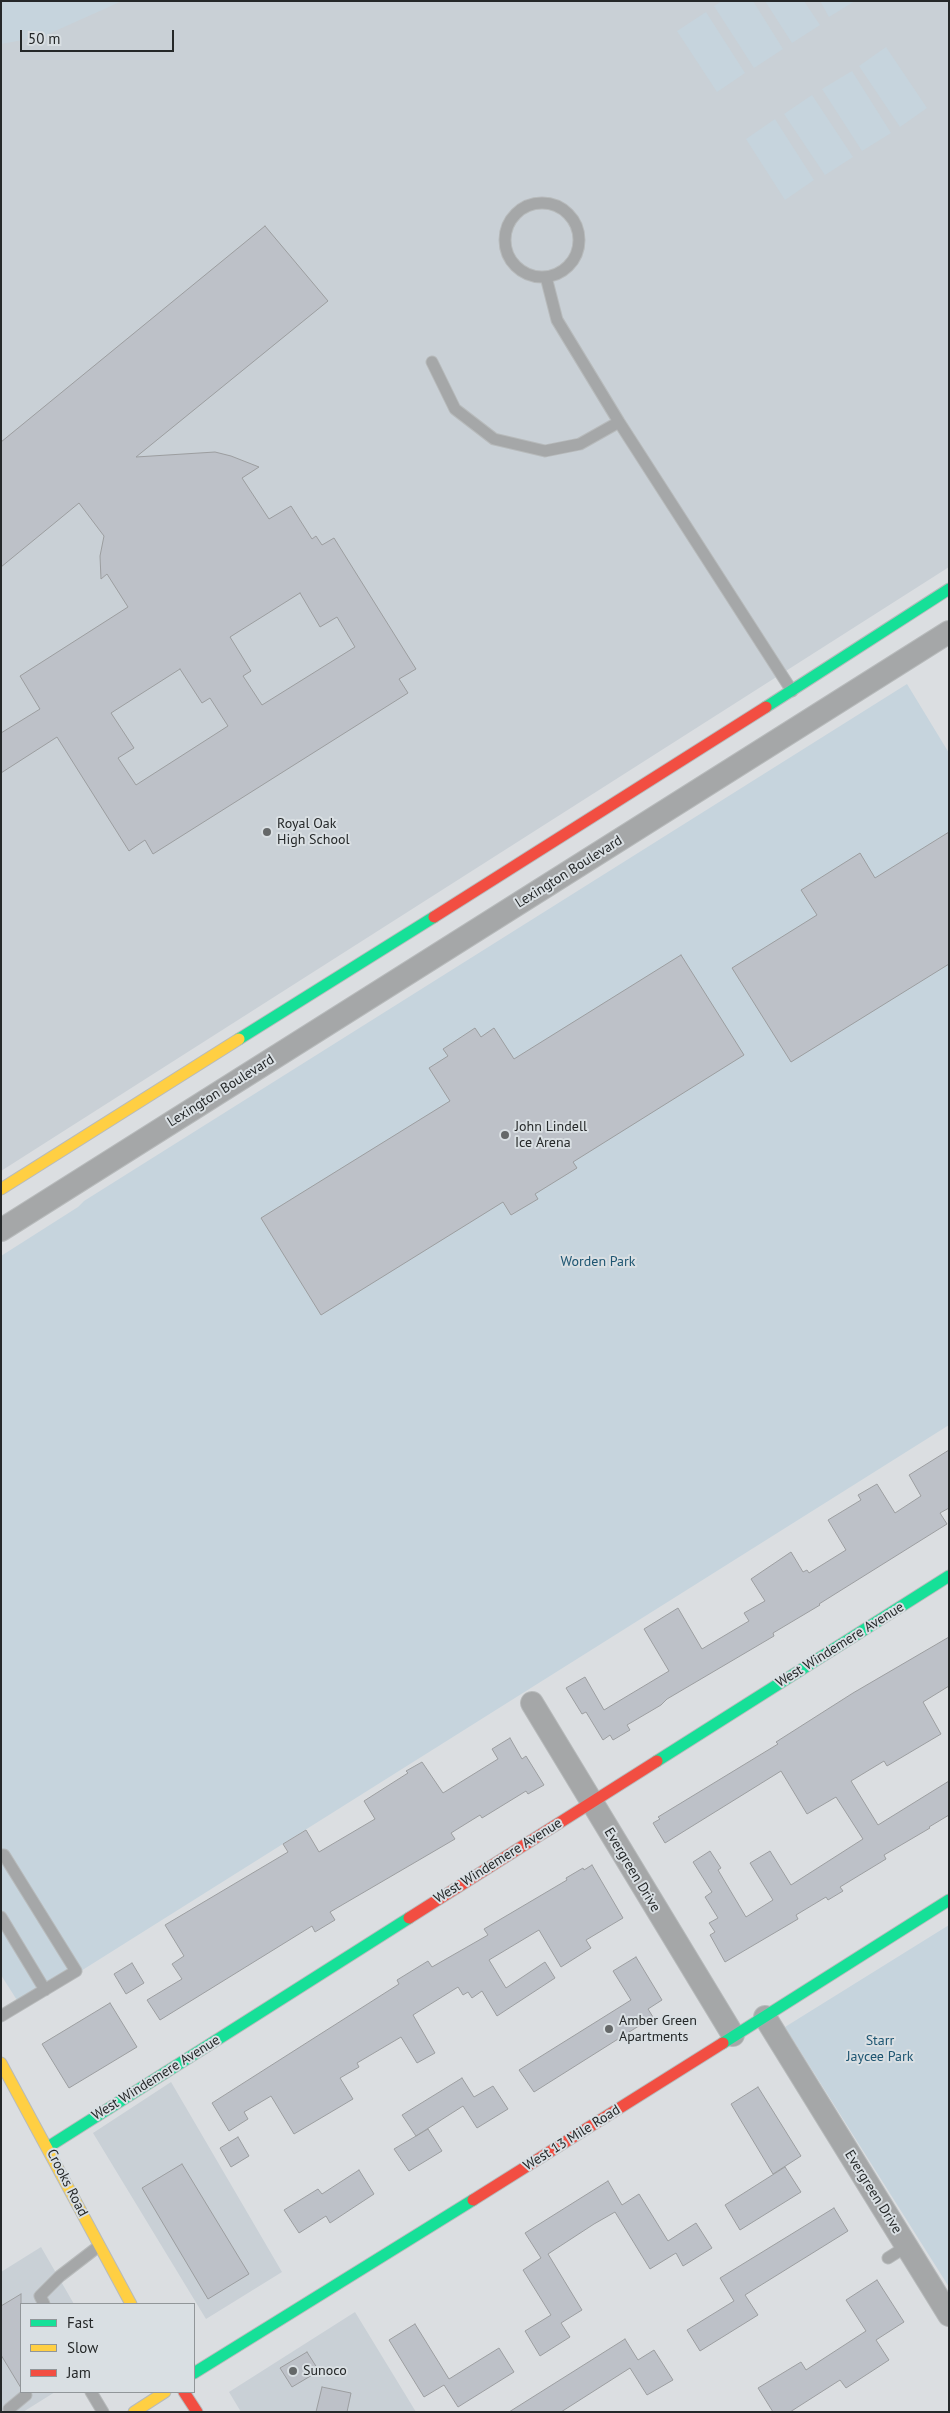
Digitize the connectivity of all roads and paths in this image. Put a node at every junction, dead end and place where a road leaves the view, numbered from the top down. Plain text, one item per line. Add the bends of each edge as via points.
1 (546, 277) junction
2 (432, 362) dead end
3 (619, 422) junction
4 (949, 589) edge
5 (949, 632) edge
6 (792, 691) junction
7 (810, 720) junction
8 (629, 793) junction
9 (649, 822) junction
10 (446, 908) junction
11 (464, 938) junction
12 (342, 973) junction
13 (360, 1003) junction
14 (64, 1149) junction
15 (82, 1178) junction
16 (1, 1189) edge
17 (1, 1230) edge
18 (949, 1576) edge
19 (532, 1703) dead end
20 (592, 1802) junction
21 (1, 1855) edge
22 (949, 1900) edge
23 (1, 1918) edge
24 (45, 1990) junction
25 (1, 2016) edge
26 (765, 2017) junction
27 (733, 2035) junction
28 (1, 2063) edge
29 (48, 2147) junction
30 (98, 2246) junction
31 (44, 2303) edge
32 (130, 2303) edge
33 (949, 2316) edge
34 (195, 2372) edge
35 (92, 2393) edge
36 (163, 2393) edge
37 (185, 2393) edge
38 (26, 2395) dead end
39 (10, 2412) edge
40 (104, 2412) edge
41 (134, 2412) edge
42 (197, 2412) edge

1 - 1 lane via 568,267 580,246 576,222 558,205 546,202 534,203 513,216 506,227 504,240 513,264 522,272
1 - 3 lane via 557,320
2 - 3 lane via 455,409 494,439 545,450 580,444
3 - 6 lane
4 - 6 street
5 - 7 street, Lexington Boulevard
6 - 7 street
6 - 8 street
7 - 9 street, Lexington Boulevard
8 - 9 street
8 - 10 street
9 - 11 street, Lexington Boulevard
10 - 11 street
10 - 12 street
11 - 13 street, Lexington Boulevard
12 - 13 street
12 - 14 street
13 - 15 street, Lexington Boulevard
14 - 15 street
14 - 16 street
15 - 17 street, Lexington Boulevard
18 - 20 street, West Windemere Avenue
19 - 20 street, Evergreen Drive
20 - 27 street, Evergreen Drive
20 - 29 street, West Windemere Avenue
21 - 24 lane via 4,1855 76,1971
22 - 26 street, West 13 Mile Road
23 - 24 lane
24 - 25 lane
26 - 27 street, West 13 Mile Road
26 - 33 street, Evergreen Drive via 897,2252
27 - 34 street, West 13 Mile Road
28 - 29 street, Crooks Road
29 - 30 street, Crooks Road
30 - 31 lane via 40,2296
30 - 32 street, Crooks Road
35 - 40 lane
36 - 41 street
37 - 42 street
38 - 39 lane via 9,2408

